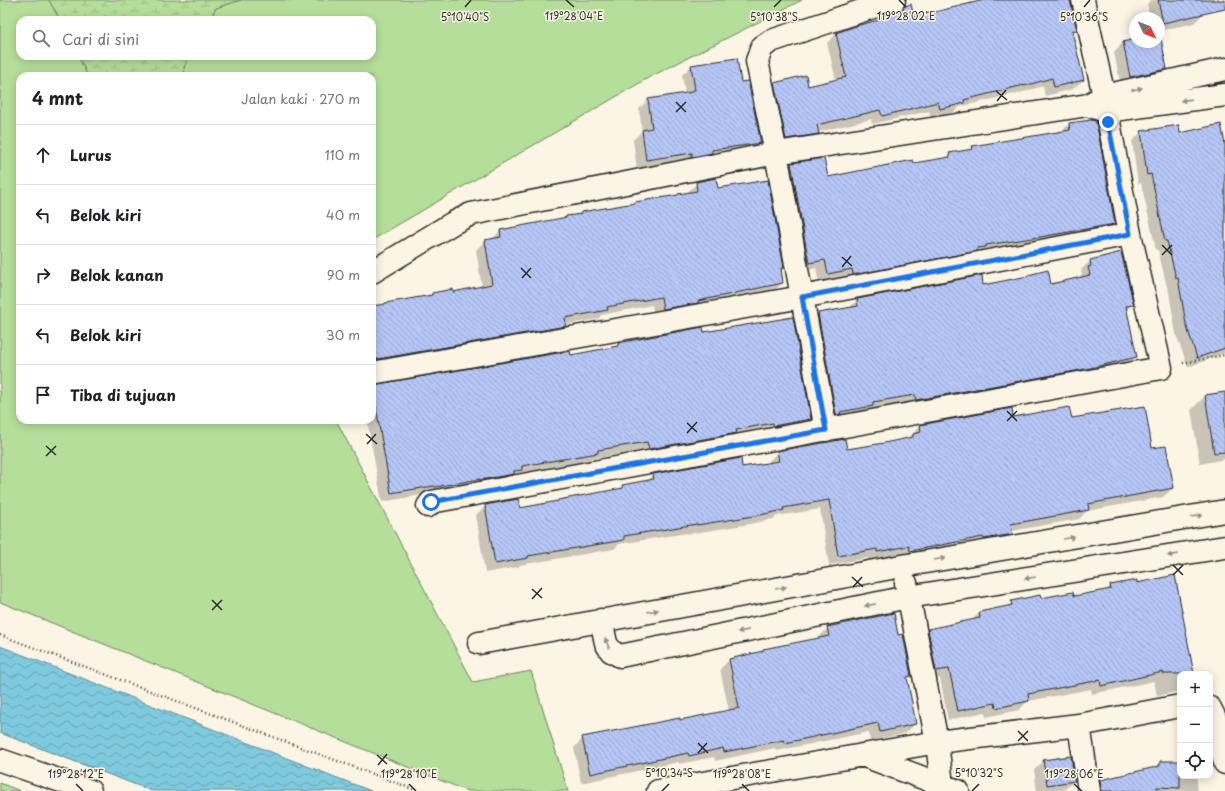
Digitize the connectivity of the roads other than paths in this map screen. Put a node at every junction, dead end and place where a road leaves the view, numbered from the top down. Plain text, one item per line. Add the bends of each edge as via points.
1 (894, 0) edge
2 (1083, 0) edge
3 (1225, 69) edge
4 (1225, 95) edge
5 (1099, 104) junction
6 (776, 153) junction
7 (1130, 234) junction
8 (376, 270) edge
9 (802, 297) junction
10 (376, 372) edge
11 (826, 430) junction
12 (428, 506) dead end
13 (1225, 511) edge
14 (1225, 547) edge
15 (902, 566) junction
16 (908, 597) junction
17 (601, 620) junction
18 (479, 643) dead end
19 (1177, 707) edge
20 (1213, 714) edge
21 (1079, 725) junction
22 (936, 742) junction
23 (862, 755) junction
24 (0, 760) edge
25 (1225, 763) edge
26 (950, 788) edge
27 (90, 791) edge
28 (658, 791) edge
29 (1088, 791) edge

1 - 6 street via 771,41 762,47 757,61
2 - 5 street
5 -> 3 street
4 -> 5 street
5 - 6 street
5 - 7 street
6 - 8 street via 471,214
6 - 9 street
7 - 9 street
7 - 11 street via 1161,368
9 - 10 street
9 - 11 street
11 - 12 street via 431,502
15 -> 13 street
14 -> 16 street
15 - 16 street
17 -> 15 street
16 -> 17 street via 620,656 611,651 606,642
16 - 22 street
17 - 18 street
19 - 21 street
20 - 25 street
21 - 22 street
21 - 29 street
22 - 23 street
22 - 26 street
23 - 26 street
23 - 28 street
24 - 27 street

